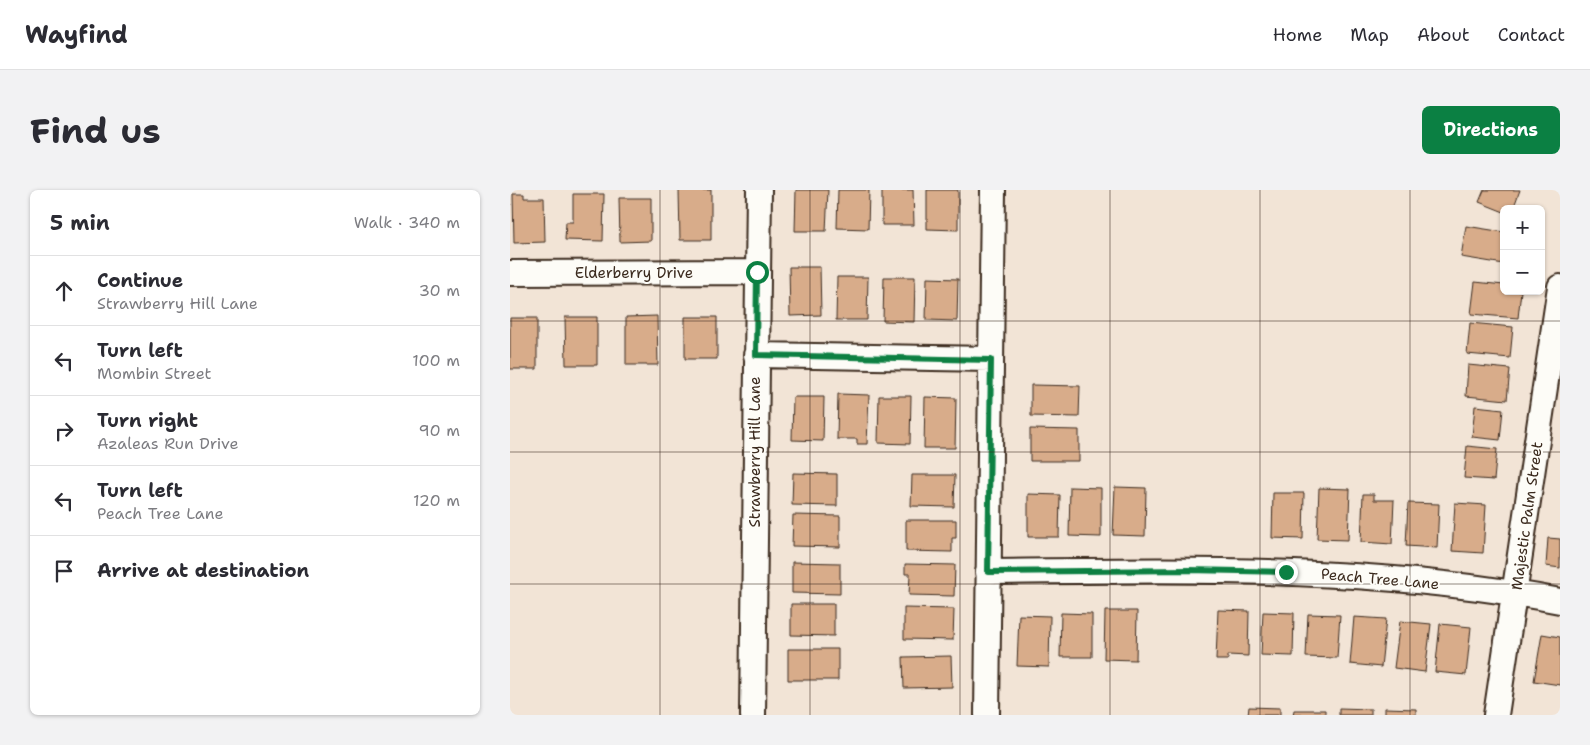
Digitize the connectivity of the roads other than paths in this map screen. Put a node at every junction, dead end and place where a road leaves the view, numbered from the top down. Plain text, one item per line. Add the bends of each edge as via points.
1 (759, 190) edge
2 (993, 190) edge
3 (757, 272) junction
4 (510, 273) edge
5 (1560, 287) edge
6 (756, 355) junction
7 (991, 360) junction
8 (1553, 382) edge
9 (988, 572) junction
10 (1516, 593) junction
11 (1560, 601) edge
12 (754, 715) edge
13 (986, 715) edge
14 (1496, 715) edge

1 - 3 street, Strawberry Hill Lane
2 - 7 street
3 - 4 street, Elderberry Drive
3 - 6 street, Strawberry Hill Lane
5 - 8 street, Majestic Palm Street
6 - 7 street
6 - 12 street, Strawberry Hill Lane
7 - 9 street
8 - 10 street, Majestic Palm Street
9 - 10 street, Peach Tree Lane via 1286,572 1393,578
9 - 13 street
10 - 11 street, Peach Tree Lane
10 - 14 street, Majestic Palm Street

